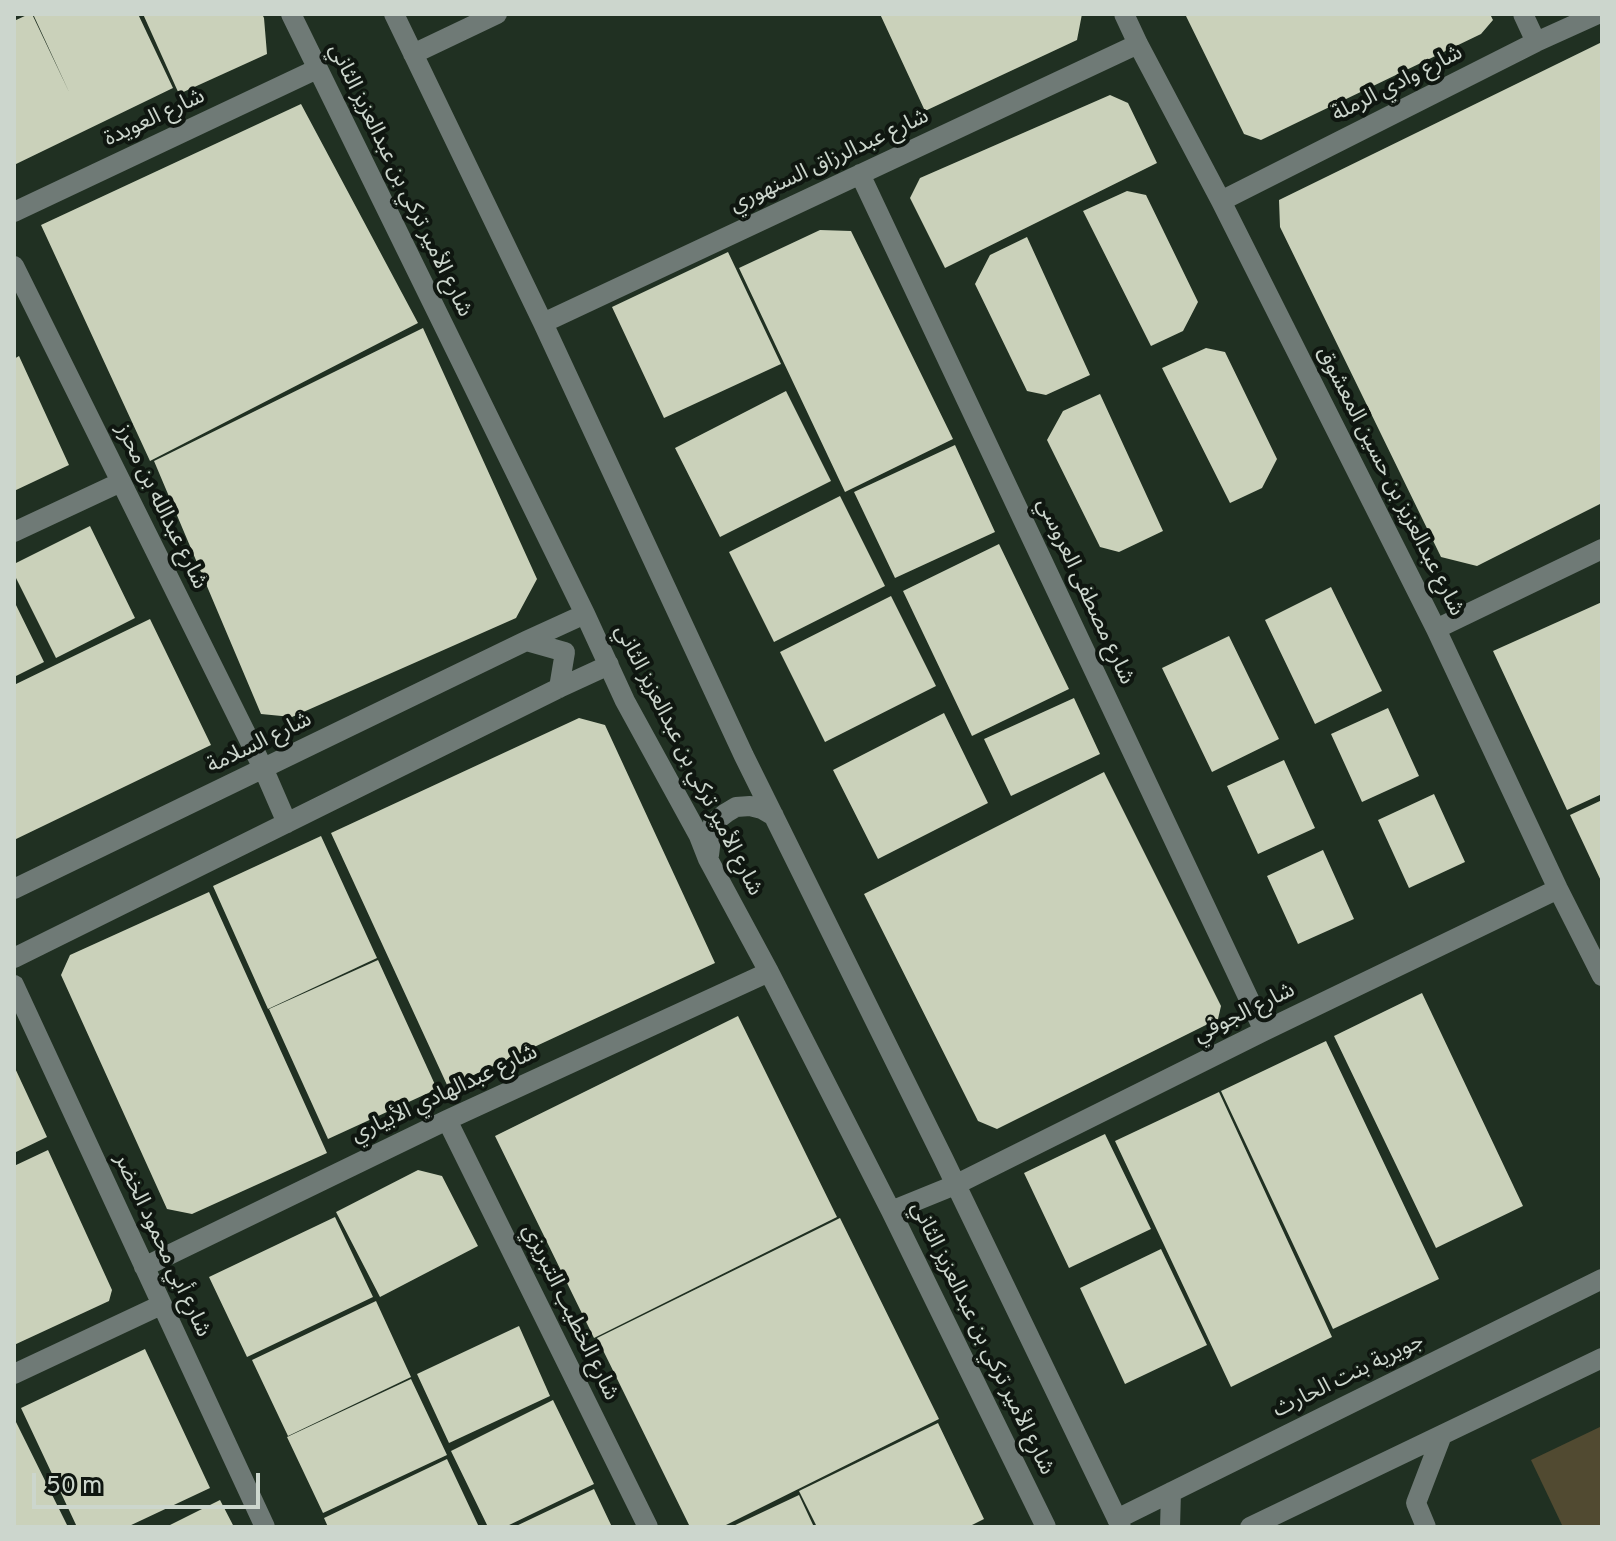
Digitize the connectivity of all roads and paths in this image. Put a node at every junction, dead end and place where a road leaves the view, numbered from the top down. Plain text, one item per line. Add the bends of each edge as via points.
1 (291, 14) edge
2 (394, 14) edge
3 (497, 14) edge
4 (1124, 14) edge
5 (1523, 14) edge
6 (1598, 14) edge
7 (1536, 42) junction
8 (1138, 44) junction
9 (413, 54) junction
10 (317, 69) junction
11 (860, 174) junction
12 (1221, 201) junction
13 (14, 212) edge
14 (14, 266) edge
15 (543, 323) junction
16 (121, 482) junction
17 (14, 532) edge
18 (1602, 549) edge
19 (585, 614) junction
20 (1436, 629) junction
21 (526, 641) junction
22 (609, 665) junction
23 (559, 688) junction
24 (264, 770) junction
25 (774, 816) junction
26 (287, 823) junction
27 (708, 859) junction
28 (14, 889) edge
29 (1558, 889) junction
30 (14, 958) edge
31 (769, 972) junction
32 (1602, 976) edge
33 (14, 985) edge
34 (1264, 1031) junction
35 (447, 1120) junction
36 (955, 1185) junction
37 (891, 1211) junction
38 (144, 1267) junction
39 (1602, 1279) edge
40 (161, 1305) junction
41 (1602, 1358) edge
42 (14, 1374) edge
43 (1442, 1435) junction
44 (1171, 1492) junction
45 (1119, 1523) edge
46 (265, 1527) edge
47 (648, 1527) edge
48 (1046, 1527) edge
49 (1170, 1527) edge
50 (1250, 1527) edge
51 (1426, 1527) edge

1 - 10 street, شارع الأمير تركي بن عبدالعزيز الثاني
2 - 9 street, شارع الأمير تركي بن عبدالعزيز الثاني
3 - 9 street
4 - 8 street, شارع عبدالعزيز بن حسين المعشوق
5 - 7 street
6 - 7 street, شارع وادي الرملة
7 - 12 street, شارع وادي الرملة
8 - 11 street, شارع عبدالرزاق السنهوري
8 - 12 street, شارع عبدالعزيز بن حسين المعشوق
9 - 15 street, شارع الأمير تركي بن عبدالعزيز الثاني
10 - 13 street, شارع العويدة
10 - 19 street, شارع الأمير تركي بن عبدالعزيز الثاني
11 - 15 street, شارع عبدالرزاق السنهوري
11 - 34 street, شارع مصطفى العروسي
12 - 20 street, شارع عبدالعزيز بن حسين المعشوق
14 - 16 street, شارع عبدالله بن محرز
15 - 25 street, شارع الأمير تركي بن عبدالعزيز الثاني
16 - 17 street
16 - 24 street, شارع عبدالله بن محرز
18 - 20 street
19 - 21 street, شارع السلامة
19 - 22 street, شارع الأمير تركي بن عبدالعزيز الثاني
20 - 29 street, شارع عبدالعزيز بن حسين المعشوق
21 - 23 street via 565,652
21 - 24 street, شارع السلامة
22 - 23 street
22 - 27 street, شارع الأمير تركي بن عبدالعزيز الثاني
23 - 26 street
24 - 26 street, شارع عبدالله بن محرز
24 - 28 street, شارع السلامة
25 - 27 street via 750,806 726,813 713,823
25 - 36 street, شارع الأمير تركي بن عبدالعزيز الثاني
26 - 30 street
27 - 31 street, شارع الأمير تركي بن عبدالعزيز الثاني
29 - 32 street, شارع عبدالعزيز بن حسين المعشوق
29 - 34 street, شارع الجوفي
31 - 35 street, شارع عبدالهادي الأبياري
31 - 37 street, شارع الأمير تركي بن عبدالعزيز الثاني
33 - 38 street, شارع أبي محمود الخضر
34 - 36 street, شارع الجوفي
35 - 38 street, شارع عبدالهادي الأبياري
35 - 47 street, شارع الخطيب التبريزي
36 - 37 street, شارع الجوفي
36 - 45 street, شارع الأمير تركي بن عبدالعزيز الثاني
37 - 48 street, شارع الأمير تركي بن عبدالعزيز الثاني
38 - 40 street, شارع أبي محمود الخضر
39 - 44 street, جويرية بنت الحارث
40 - 42 street
40 - 46 street, شارع أبي محمود الخضر
41 - 43 street
43 - 50 street
43 - 51 street via 1416,1503
44 - 45 street, جويرية بنت الحارث
44 - 49 street

